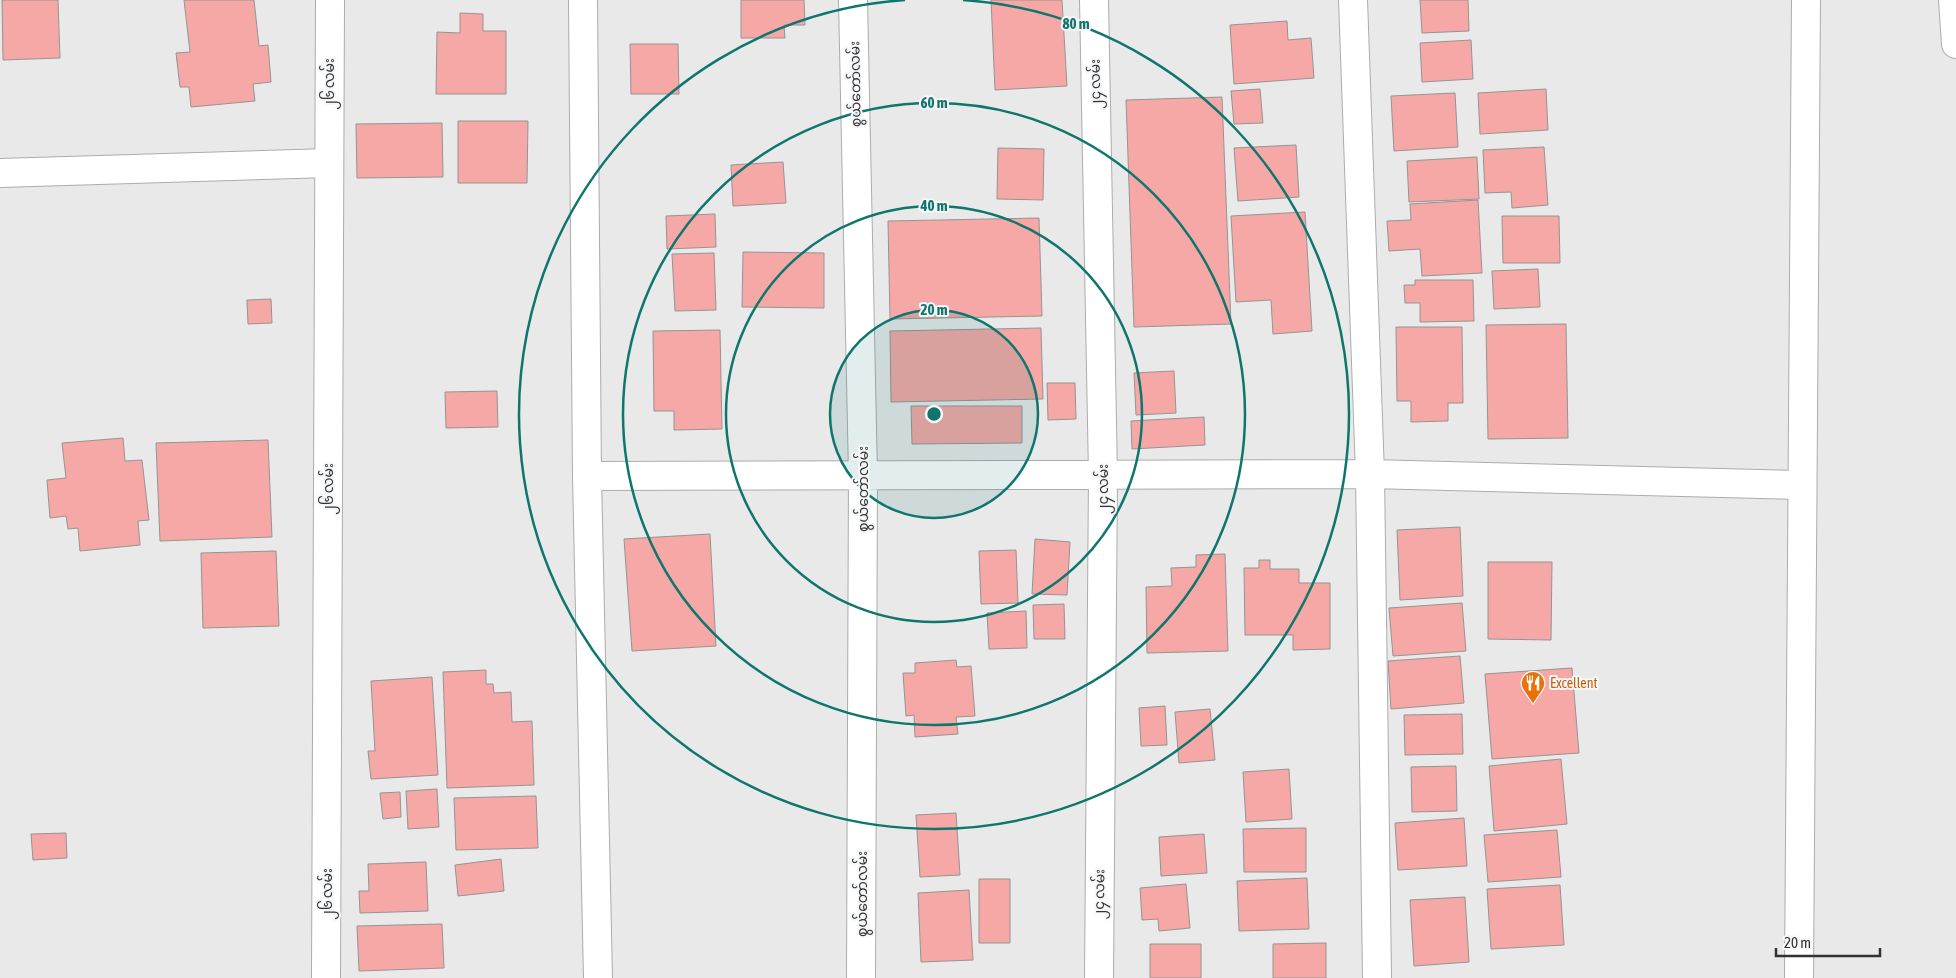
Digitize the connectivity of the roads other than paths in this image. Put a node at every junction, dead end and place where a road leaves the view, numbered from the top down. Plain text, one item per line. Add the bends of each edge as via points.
1 (330, 0) edge
2 (583, 0) edge
3 (853, 0) edge
4 (1094, 0) edge
5 (1353, 0) edge
6 (1806, 0) edge
7 (1953, 0) edge
8 (1956, 44) edge
9 (329, 163) junction
10 (0, 173) edge
11 (1370, 474) junction
12 (863, 475) junction
13 (1103, 475) junction
14 (587, 476) junction
15 (1802, 485) junction
16 (326, 978) edge
17 (598, 978) edge
18 (862, 978) edge
19 (1099, 978) edge
20 (1377, 978) edge
21 (1799, 978) edge

1 - 9 street, ၂၆ လမ်း
2 - 14 street
3 - 12 street, စွယ်တော်လမ်း
4 - 13 street, ၂၄ လမ်း
5 - 11 street
6 - 15 street
7 - 8 street
9 - 10 street
9 - 16 street, ၂၆ လမ်း
11 - 13 street
11 - 15 street
11 - 20 street
12 - 13 street
12 - 14 street
12 - 18 street, စွယ်တော်လမ်း
13 - 19 street, ၂၄ လမ်း
14 - 17 street
15 - 21 street

